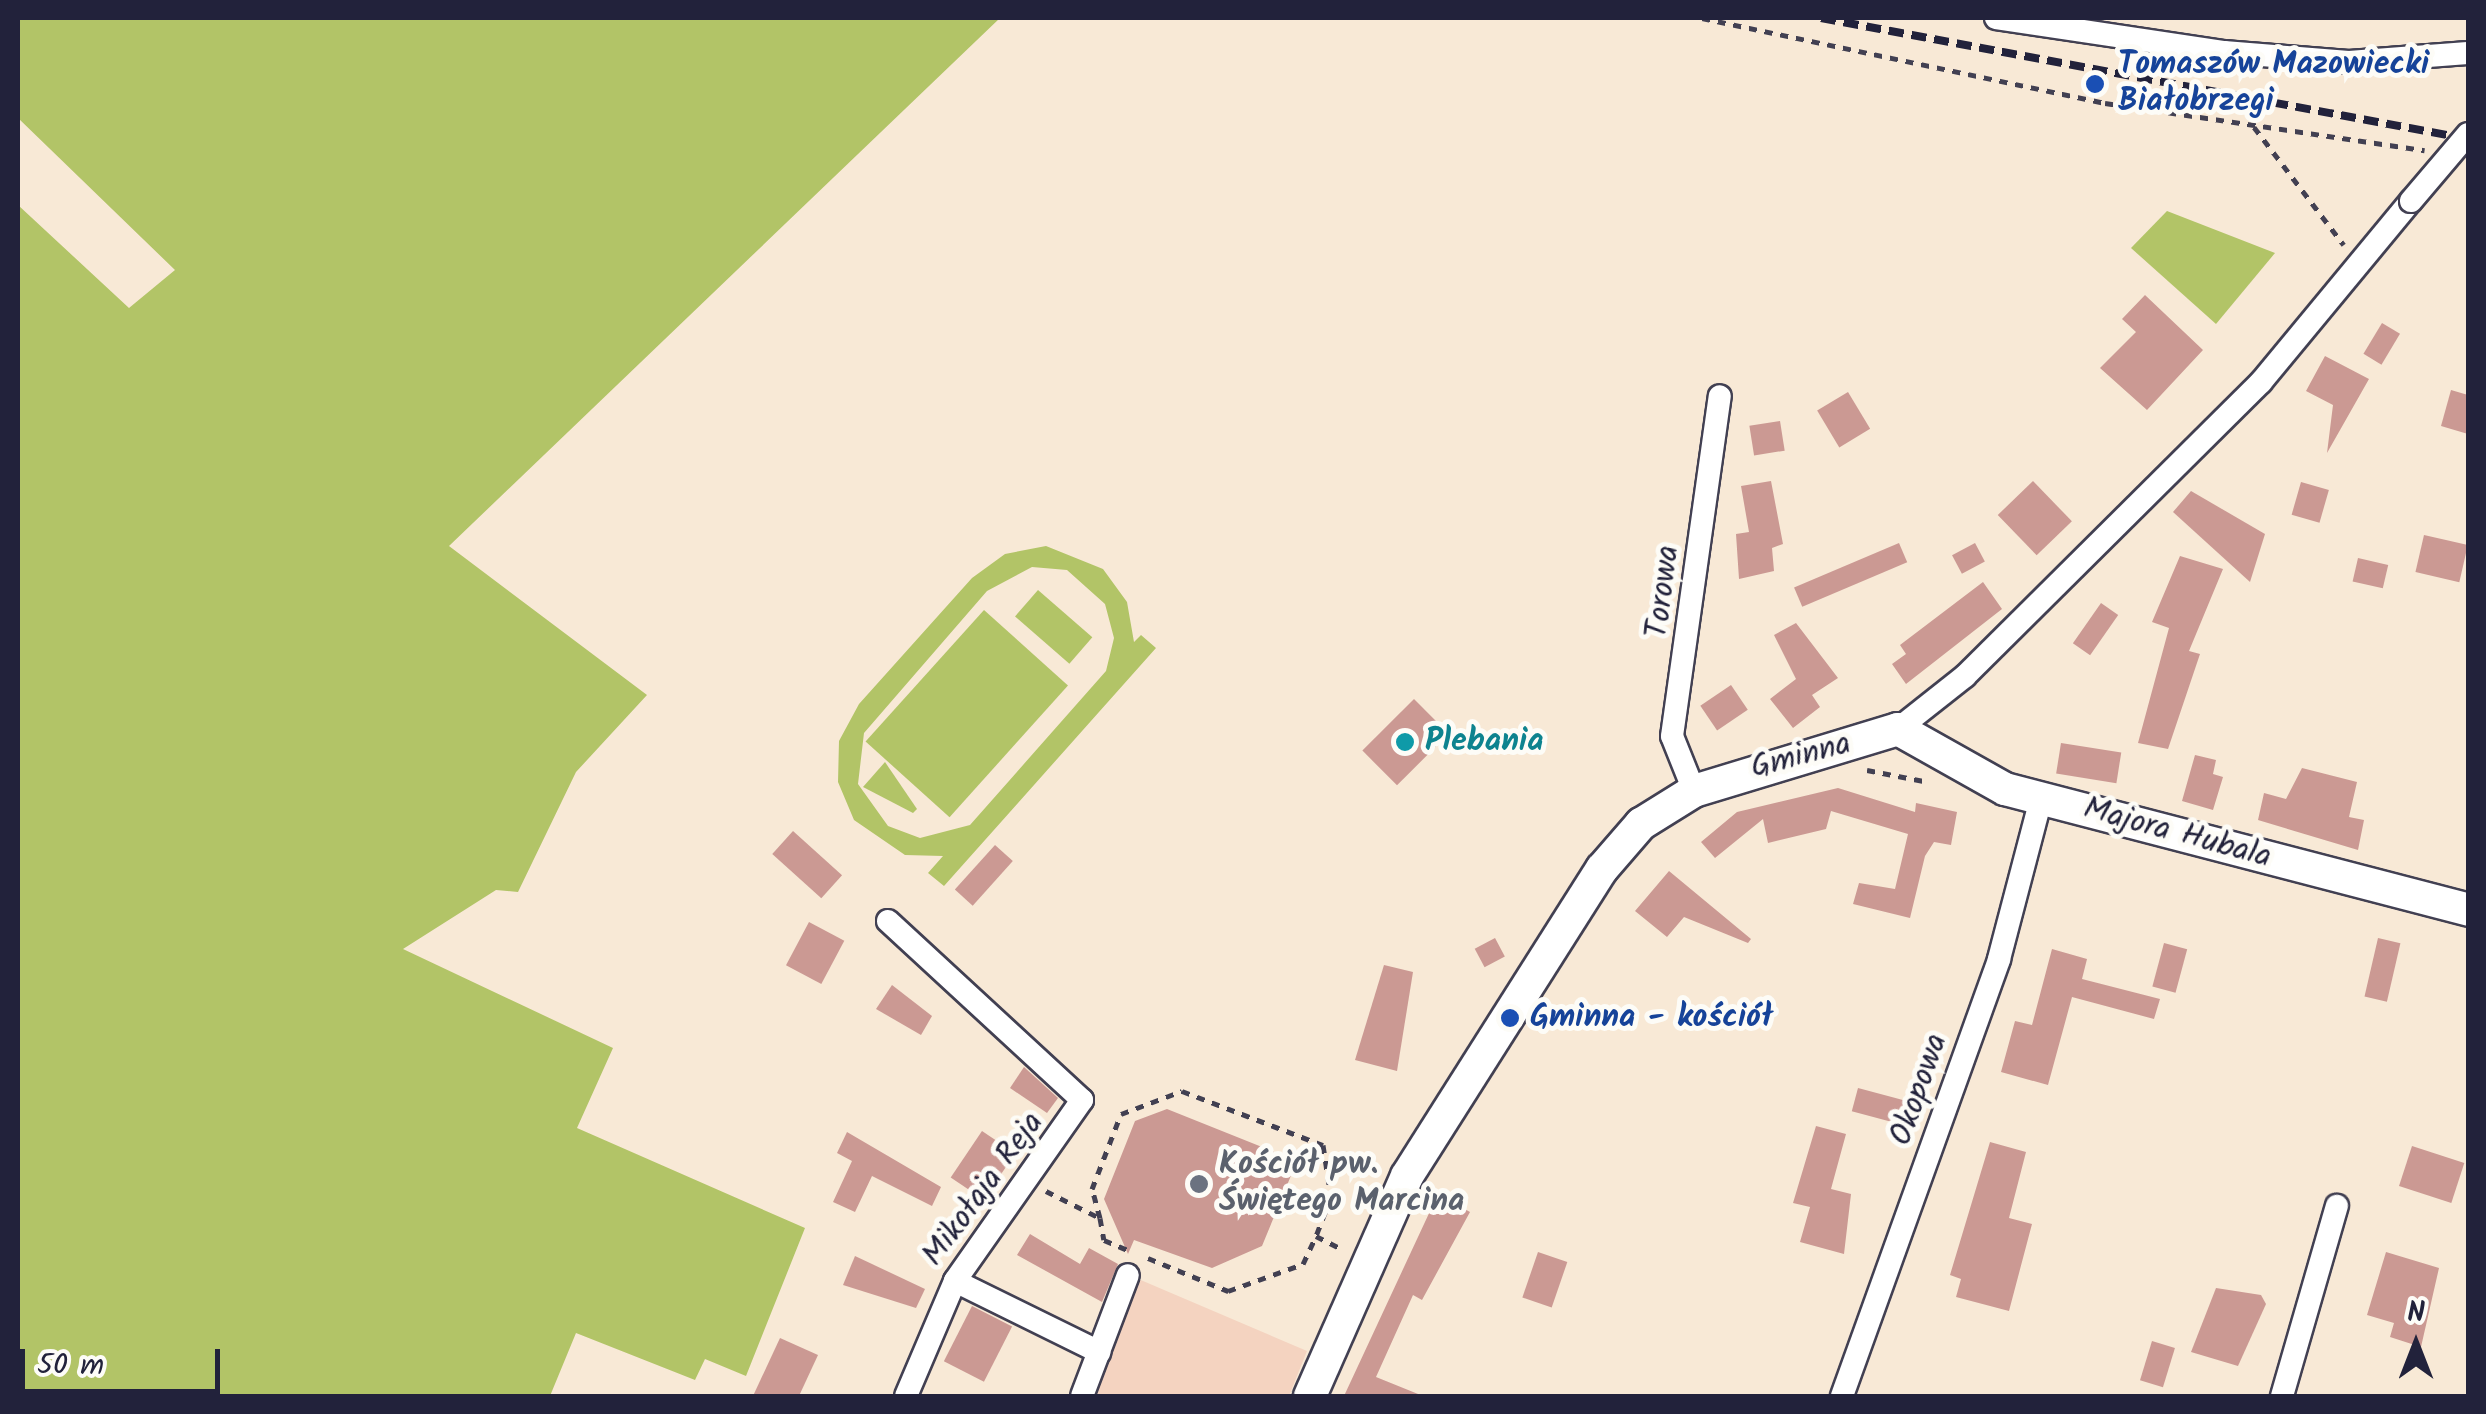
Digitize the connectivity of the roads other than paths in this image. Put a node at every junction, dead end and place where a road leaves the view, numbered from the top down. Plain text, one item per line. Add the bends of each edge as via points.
1 (1996, 18) edge
2 (2468, 53) edge
3 (2468, 134) edge
4 (1720, 396) dead end
5 (1898, 729) junction
6 (1694, 791) junction
7 (2040, 799) junction
8 (2468, 910) edge
9 (888, 921) dead end
10 (2337, 1206) dead end
11 (1128, 1275) dead end
12 (955, 1281) junction
13 (1099, 1352) junction
14 (906, 1396) edge
15 (1082, 1396) edge
16 (1310, 1396) edge
17 (1842, 1396) edge
18 (2282, 1396) edge

1 - 2 street via 2224,52 2349,62
3 - 5 street, Gminna, bridge via 2261,382 1965,676
4 - 6 street, Torowa via 1672,736
5 - 6 street, Gminna
5 - 7 street, Majora Hubala via 1971,776
6 - 16 street, Gminna via 1641,824 1602,869 1407,1176
7 - 8 street, Majora Hubala
7 - 17 street, Okopowa via 2000,959
9 - 12 street, Mikołaja Reja via 1082,1100
10 - 18 street
11 - 13 street
12 - 13 street
12 - 14 street, Mikołaja Reja
13 - 15 street

